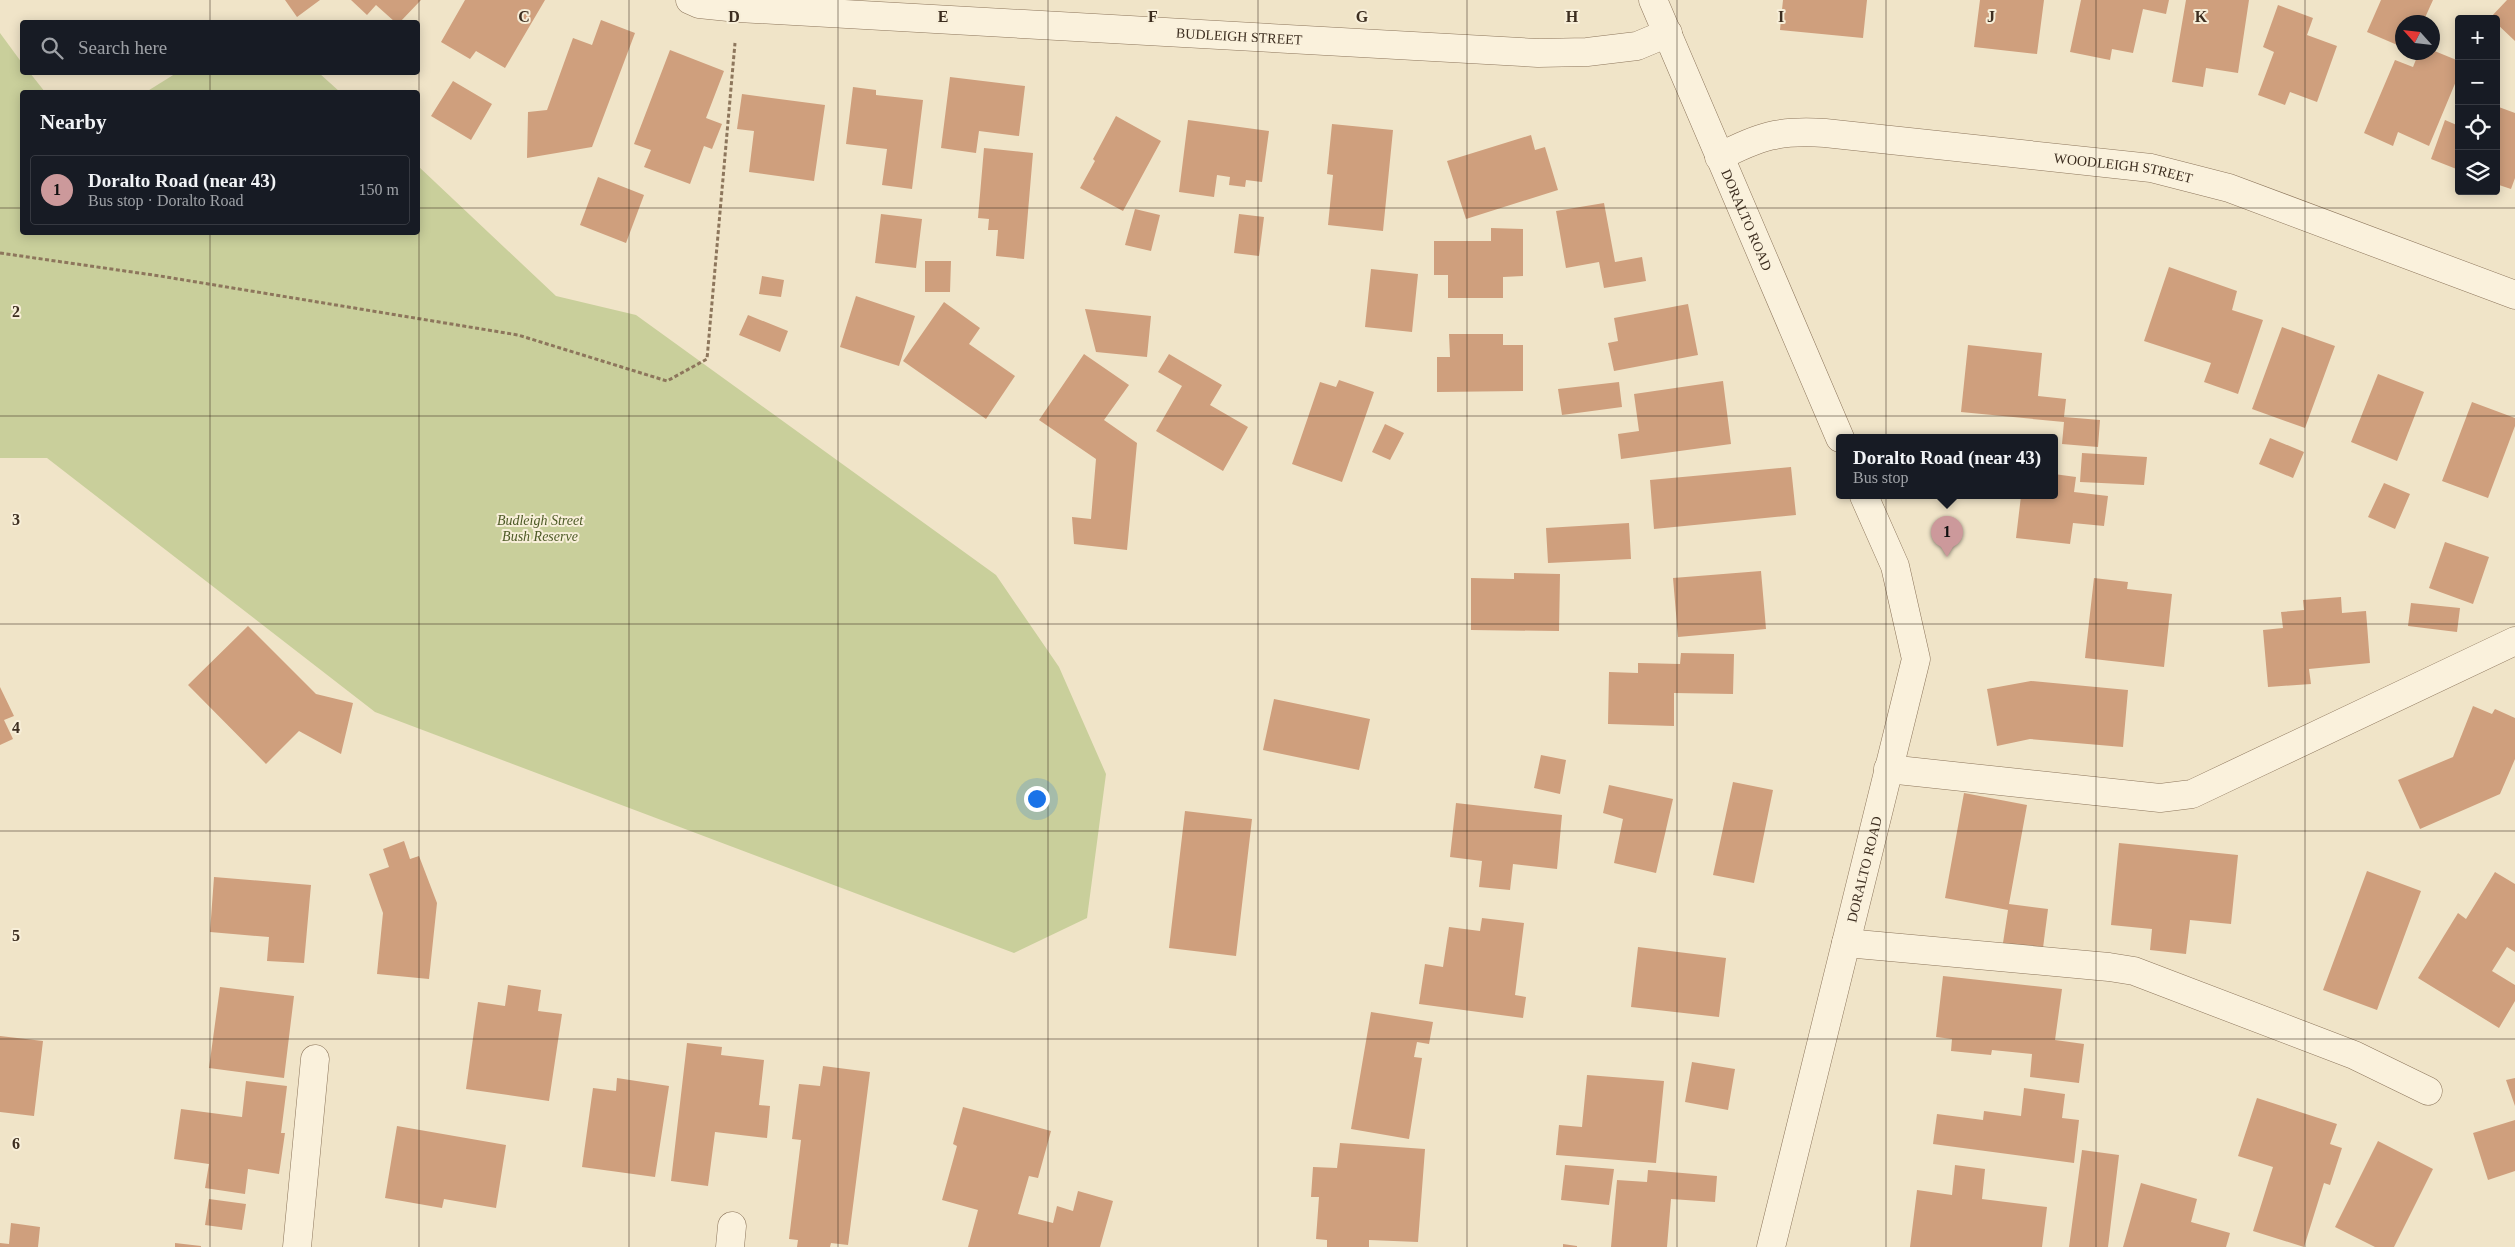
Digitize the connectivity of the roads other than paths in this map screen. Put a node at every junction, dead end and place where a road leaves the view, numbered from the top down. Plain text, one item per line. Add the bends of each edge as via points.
1 (690, 0) edge
2 (1653, 0) edge
3 (1668, 33) junction
4 (1718, 157) junction
5 (2515, 295) edge
6 (1838, 434) edge
7 (1865, 499) edge
8 (2515, 640) edge
9 (1888, 769) junction
10 (1846, 943) junction
11 (315, 1059) dead end
12 (2428, 1091) dead end
13 (296, 1247) edge
14 (1771, 1247) edge

1 - 3 street, BUDLEIGH STREET via 698,4 738,8 1538,53 1588,52 1637,46
2 - 3 street, DORALTO ROAD
3 - 4 street, DORALTO ROAD
4 - 5 street, WOODLEIGH STREET via 1753,140 1791,131 2151,168 2228,188
4 - 6 street, DORALTO ROAD
7 - 9 street, DORALTO ROAD via 1894,566 1916,659
8 - 9 street via 2192,794 2152,798
9 - 10 street, DORALTO ROAD
10 - 12 street via 2134,971 2354,1055
10 - 14 street, DORALTO ROAD
11 - 13 street

